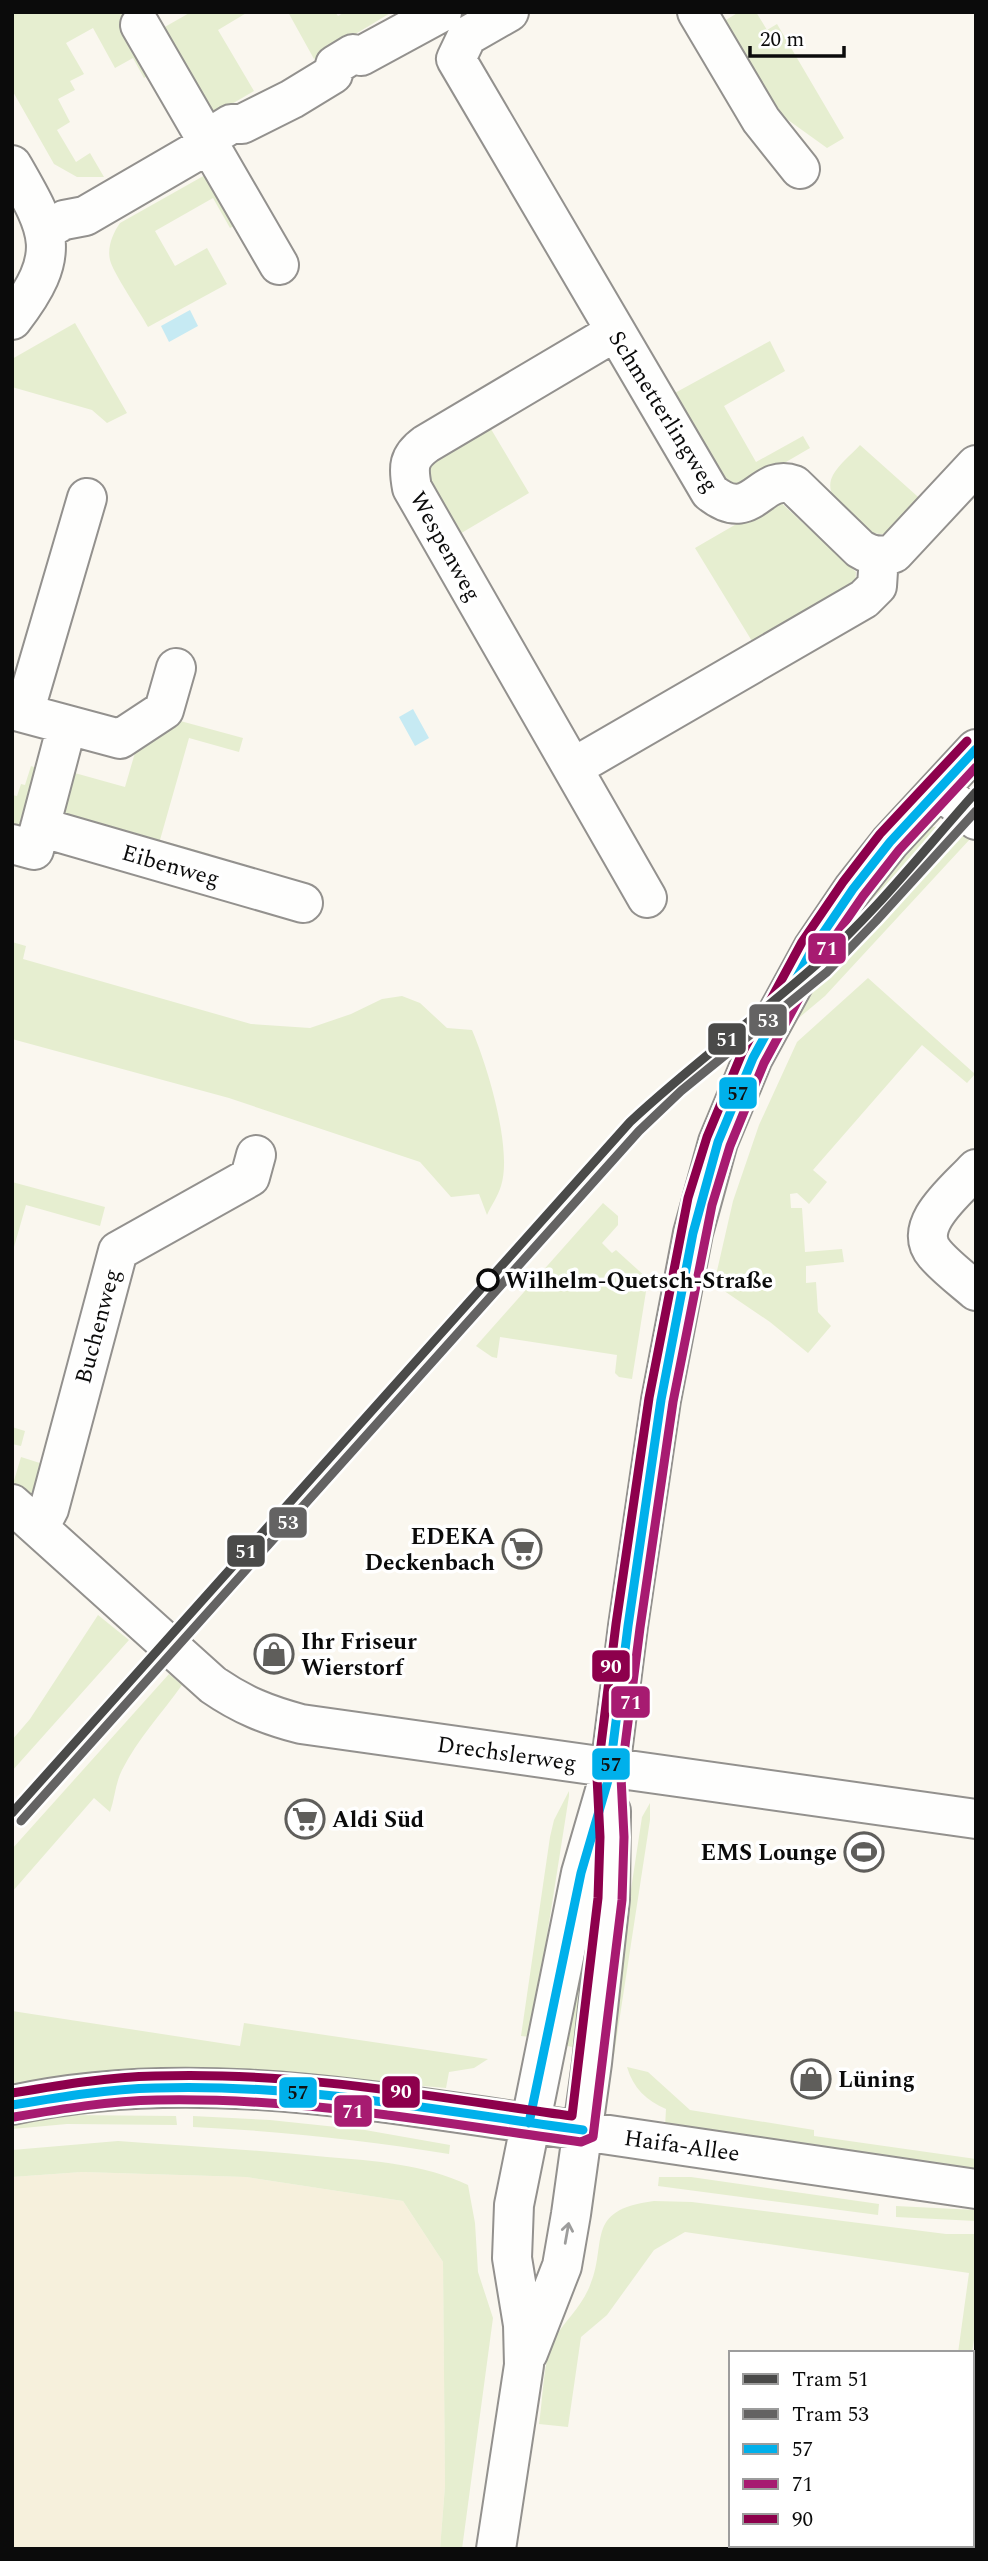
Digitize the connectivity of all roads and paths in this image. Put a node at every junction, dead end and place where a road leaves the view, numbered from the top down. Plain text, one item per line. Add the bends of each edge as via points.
1 (509, 12) edge
2 (703, 14) edge
3 (454, 20) edge
4 (140, 25) dead end
5 (209, 144) junction
6 (12, 165) edge
7 (800, 169) dead end
8 (46, 241) junction
9 (279, 265) dead end
10 (12, 320) edge
11 (615, 332) junction
12 (976, 465) edge
13 (87, 498) dead end
14 (879, 556) junction
15 (176, 668) dead end
16 (18, 711) edge
17 (67, 725) junction
18 (976, 748) edge
19 (573, 767) junction
20 (939, 789) junction
21 (976, 820) edge
22 (26, 835) edge
23 (648, 898) dead end
24 (303, 903) dead end
25 (256, 1155) dead end
26 (976, 1169) edge
27 (976, 1291) edge
28 (26, 1516) edge
29 (150, 1630) joint
30 (610, 1773) junction
31 (976, 1819) edge
32 (12, 2105) edge
33 (529, 2123) junction
34 (583, 2130) junction
35 (976, 2189) edge
36 (524, 2365) junction
37 (496, 2549) edge

1 - 3 street
2 - 7 street via 761,120
3 - 5 street via 362,57 353,54 335,65 333,74 242,124 231,124
3 - 11 street, Schmetterlingweg via 456,59
4 - 5 street
5 - 8 street via 85,216 64,220
5 - 9 street
6 - 8 street via 38,210
8 - 10 street via 37,281
11 - 14 street, Schmetterlingweg via 710,492 728,504 739,505 776,484 794,485 860,549
11 - 19 street, Wespenweg via 426,444 413,454 408,468 412,488
12 - 14 street via 894,553
13 - 16 street
14 - 19 street via 877,586 864,599
15 - 17 street via 164,710 120,739
16 - 17 street
17 - 22 street, Eibenweg
18 - 20 street
19 - 23 street, Wespenweg
20 - 21 street
20 - 30 street via 890,842 813,948 753,1058 718,1142 693,1233 662,1400
22 - 24 street, Eibenweg
25 - 28 street, Buchenweg via 250,1177 118,1251 49,1509
26 - 27 street via 931,1219 926,1232 934,1254
28 - 29 street, Buchenweg
29 - 30 street, Drechslerweg via 213,1685 267,1715
30 - 31 street, Drechslerweg
30 - 33 street via 581,1873
30 - 34 street via 610,1899
32 - 33 street, Haifa-Allee via 108,2090 211,2087 391,2103
33 - 34 street, Haifa-Allee
33 - 36 street via 511,2231
34 - 35 street, Haifa-Allee
36 -> 34 street via 562,2266
36 - 37 street

